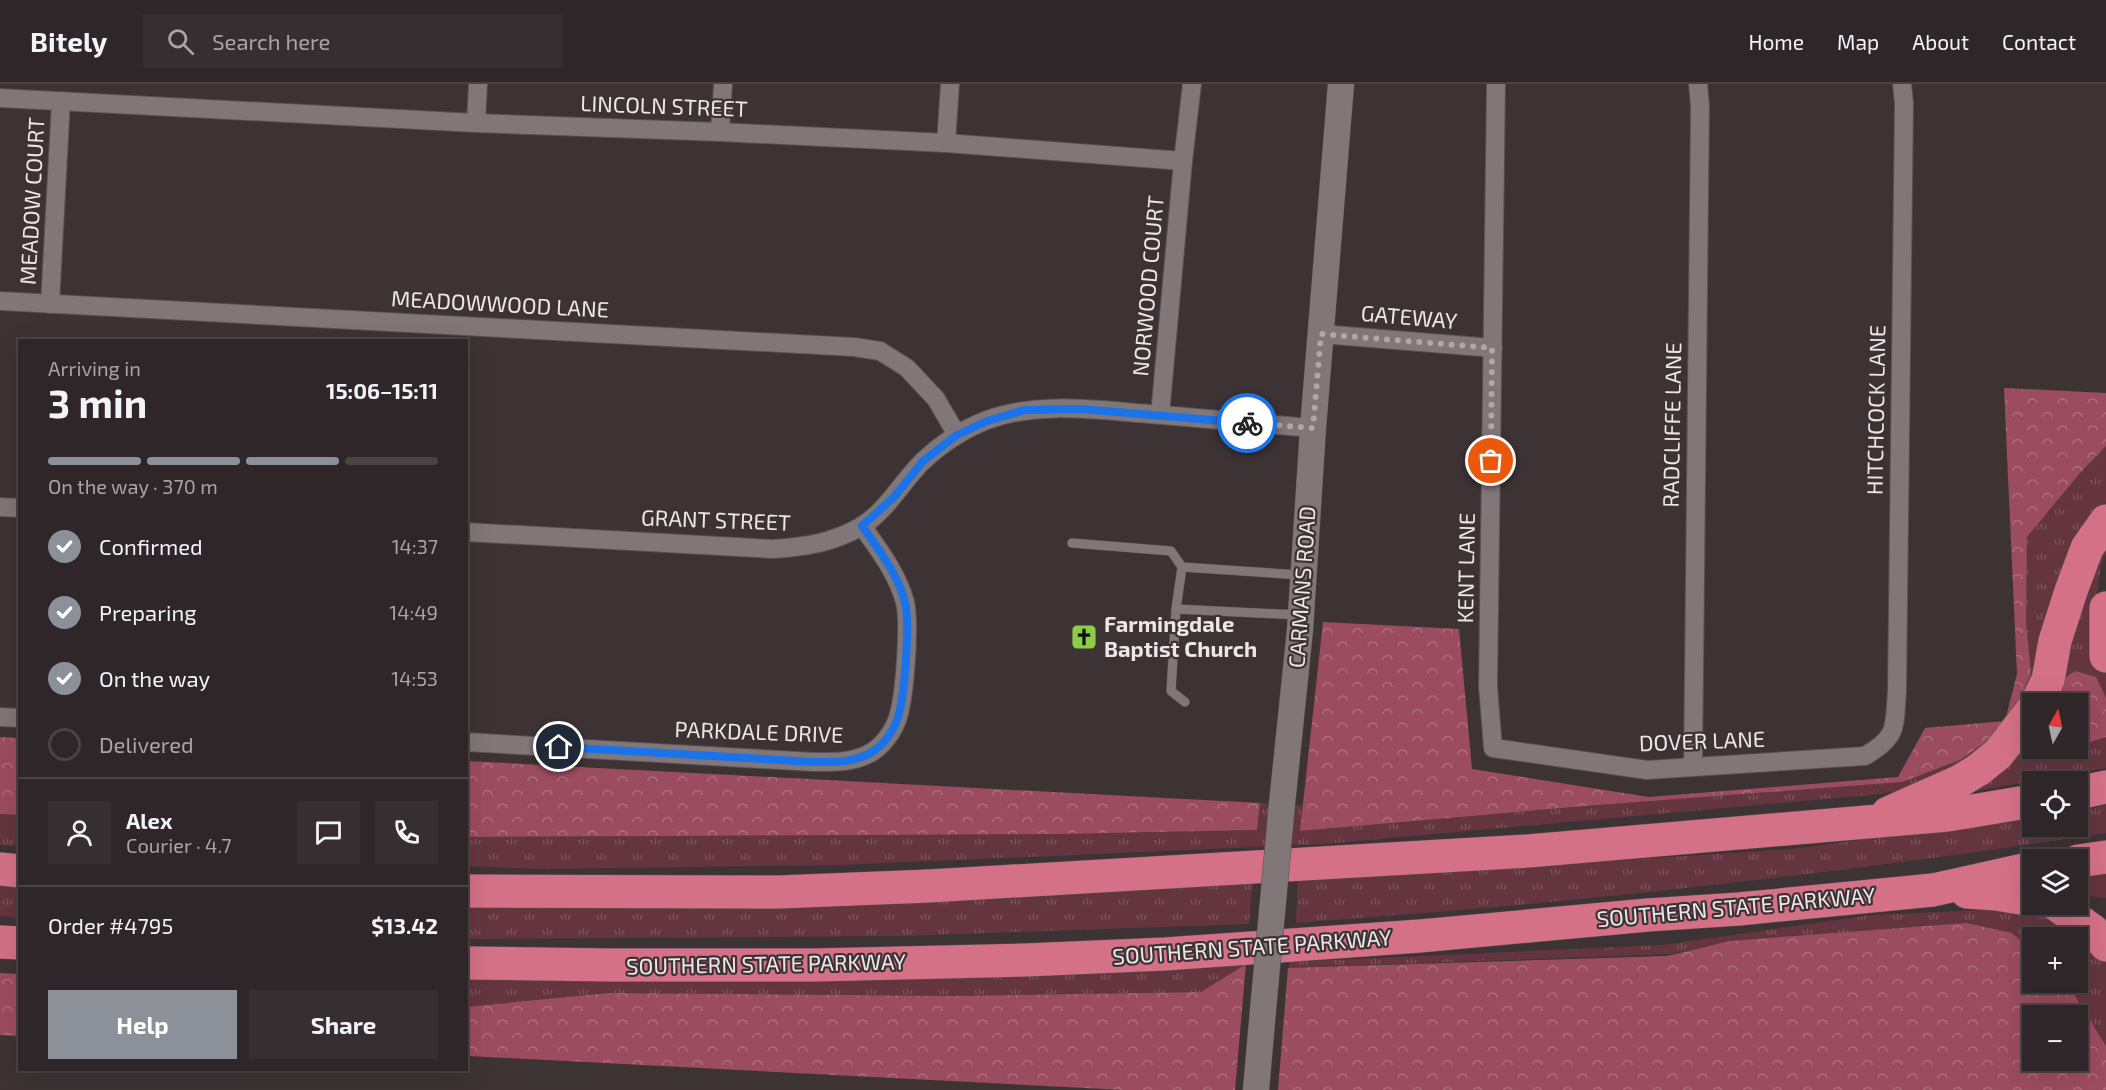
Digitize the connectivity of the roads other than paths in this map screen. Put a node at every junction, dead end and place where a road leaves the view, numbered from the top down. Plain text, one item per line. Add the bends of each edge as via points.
1 (478, 84) edge
2 (723, 84) edge
3 (950, 84) edge
4 (1192, 84) edge
5 (1341, 84) edge
6 (1496, 84) edge
7 (1698, 84) edge
8 (1902, 84) edge
9 (0, 98) edge
10 (61, 101) junction
11 (476, 123) junction
12 (720, 132) junction
13 (946, 143) junction
14 (1183, 161) junction
15 (0, 301) edge
16 (50, 304) junction
17 (1321, 334) junction
18 (1492, 348) junction
19 (1160, 415) junction
20 (1313, 428) junction
21 (957, 435) junction
22 (0, 507) edge
23 (18, 508) edge
24 (2106, 521) edge
25 (862, 526) junction
26 (468, 532) edge
27 (1072, 543) dead end
28 (1182, 567) junction
29 (1304, 576) junction
30 (2106, 608) edge
31 (1176, 609) junction
32 (1301, 615) junction
33 (2106, 656) edge
34 (2042, 693) edge
35 (1185, 702) dead end
36 (0, 717) edge
37 (18, 718) edge
38 (2022, 723) edge
39 (1890, 736) joint
40 (468, 742) edge
41 (1509, 750) joint
42 (1693, 767) junction
43 (2106, 787) edge
44 (2088, 791) edge
45 (2022, 803) edge
46 (1868, 822) junction
47 (2106, 857) edge
48 (2088, 860) edge
49 (0, 869) edge
50 (2022, 870) edge
51 (18, 871) edge
52 (1933, 890) junction
53 (468, 891) edge
54 (2022, 898) edge
55 (2088, 908) edge
56 (2106, 910) edge
57 (2070, 915) edge
58 (0, 942) edge
59 (18, 943) edge
60 (2106, 945) edge
61 (468, 963) edge
62 (1256, 1090) edge

1 - 11 street
2 - 12 street
3 - 13 street
4 - 14 street, NORWOOD COURT
5 - 17 street, CARMANS ROAD
6 - 18 street, KENT LANE
7 - 42 street, RADCLIFFE LANE
8 - 39 street, HITCHCOCK LANE via 1897,691
9 - 10 street, LINCOLN STREET
10 - 11 street, LINCOLN STREET
10 - 16 street, MEADOW COURT
11 - 12 street, LINCOLN STREET
12 - 13 street, LINCOLN STREET
13 - 14 street, LINCOLN STREET
14 - 19 street, NORWOOD COURT
15 - 16 street, MEADOWWOOD LANE
16 - 21 street, MEADOWWOOD LANE via 854,347 880,351 907,368 936,399
17 - 18 street, GATEWAY
17 - 20 street, CARMANS ROAD
18 - 41 street, KENT LANE via 1488,686 1493,748
19 - 20 street, GRANT STREET
19 - 21 street, GRANT STREET via 1081,409 1025,410
20 - 29 street, CARMANS ROAD
21 - 25 street, GRANT STREET via 923,461 894,497
22 - 23 street
24 - 34 highway via 2087,548 2075,580
25 - 26 street, GRANT STREET via 806,547 773,549
25 - 40 street, PARKDALE DRIVE via 894,573 905,603 903,694 897,721 872,752 847,762 814,762
27 - 28 lane via 1171,551
28 - 29 lane
28 - 31 lane
29 - 32 street, CARMANS ROAD
30 - 33 highway
31 - 32 lane
31 - 35 lane via 1171,691
32 - 62 street, CARMANS ROAD, bridge
36 - 37 street
38 - 46 highway via 1998,754 1978,770
39 - 42 street, DOVER LANE via 1884,745 1865,756
41 - 42 street, DOVER LANE via 1647,770
43 - 44 highway
45 - 46 highway via 1948,815
46 - 53 highway via 1528,851 928,886 779,892
47 - 48 highway
49 - 51 highway
50 - 52 highway, SOUTHERN STATE PARKWAY
52 - 54 highway
52 - 61 highway, SOUTHERN STATE PARKWAY via 1420,936 1154,954 805,965
55 - 56 highway
57 - 60 highway
58 - 59 highway

